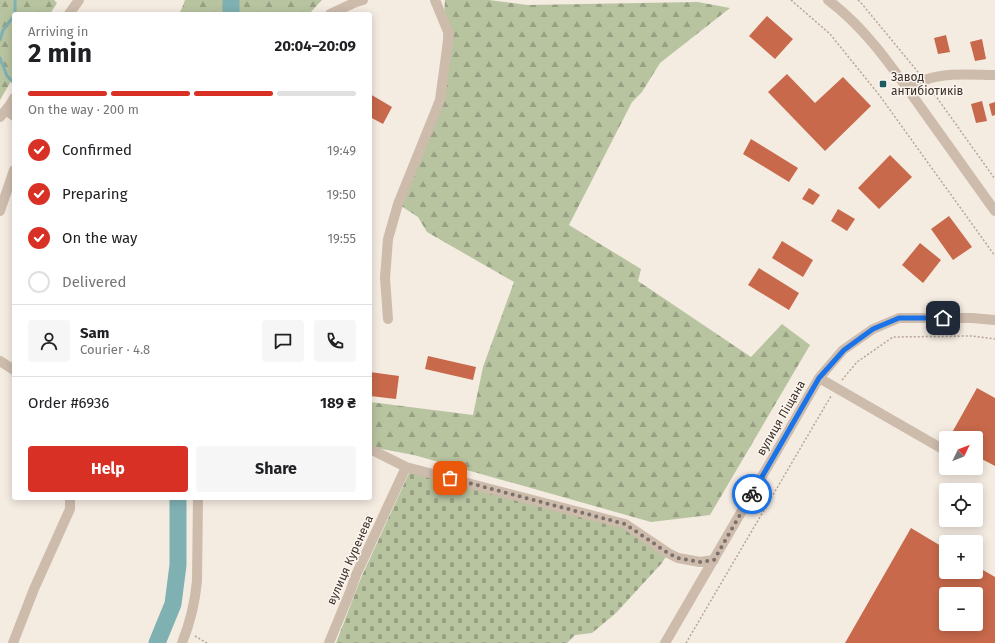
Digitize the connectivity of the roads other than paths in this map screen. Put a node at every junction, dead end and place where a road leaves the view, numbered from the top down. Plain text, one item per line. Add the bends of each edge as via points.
1 (79, 0) edge
2 (363, 0) edge
3 (435, 0) edge
4 (828, 0) edge
5 (70, 12) edge
6 (334, 12) edge
7 (995, 75) edge
8 (908, 88) junction
9 (12, 103) edge
10 (7, 114) edge
11 (12, 176) edge
12 (0, 211) edge
13 (995, 211) edge
14 (388, 319) dead end
15 (995, 320) edge
16 (0, 361) edge
17 (12, 369) edge
18 (819, 378) junction
19 (939, 447) edge
20 (372, 450) edge
21 (406, 467) junction
22 (70, 500) edge
23 (198, 500) edge
24 (714, 560) junction
25 (13, 643) edge
26 (182, 643) edge
27 (329, 643) edge
28 (666, 643) edge

1 - 5 street
2 - 6 street
3 - 14 street via 449,34 440,100 398,204 388,239 384,278
4 - 8 street via 859,27
7 - 8 street via 933,78
8 - 13 street
9 - 10 street
11 - 12 street
15 - 18 street, вулиця Піщана via 899,318 857,339
16 - 17 street
18 - 19 street
18 - 24 street, вулиця Піщана
20 - 21 street
21 - 24 street via 625,524 678,558 700,562
21 - 27 street, вулиця Куренева via 356,574
22 - 25 street via 70,509 34,588
23 - 26 street via 197,581 193,607
24 - 28 street, вулиця Піщана

